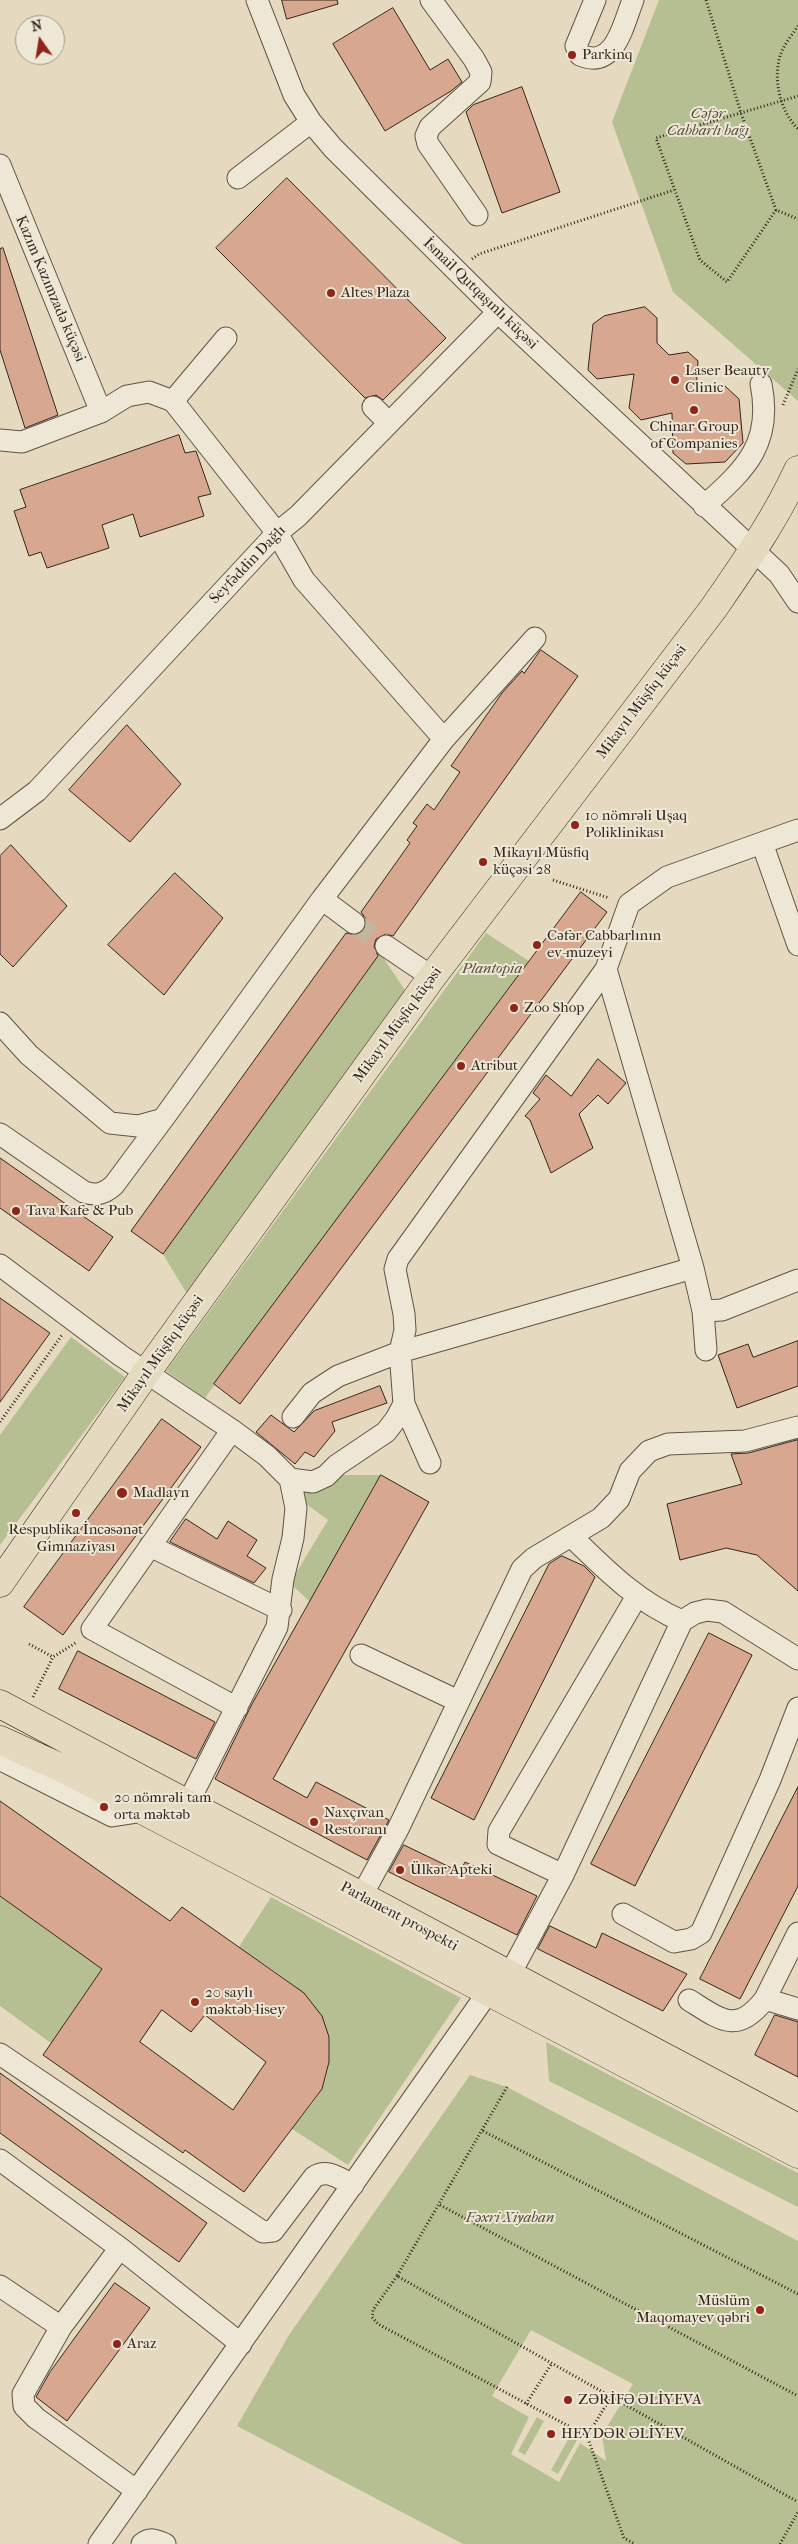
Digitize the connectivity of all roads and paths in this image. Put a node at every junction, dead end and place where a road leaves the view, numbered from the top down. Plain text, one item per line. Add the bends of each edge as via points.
1 (257, 0) edge
2 (431, 0) edge
3 (594, 0) edge
4 (633, 0) edge
5 (706, 0) edge
6 (798, 26) edge
7 (798, 96) edge
8 (781, 101) junction
9 (740, 113) junction
10 (311, 122) junction
11 (798, 129) edge
12 (0, 165) edge
13 (238, 178) dead end
14 (674, 190) junction
15 (6, 201) edge
16 (776, 210) junction
17 (477, 215) dead end
18 (798, 219) edge
19 (456, 271) junction
20 (498, 312) junction
21 (226, 338) dead end
22 (761, 384) dead end
23 (173, 401) junction
24 (373, 407) dead end
25 (101, 412) junction
26 (389, 423) junction
27 (0, 440) edge
28 (798, 470) edge
29 (704, 506) junction
30 (277, 533) junction
31 (754, 551) junction
32 (798, 602) edge
33 (535, 638) dead end
34 (444, 739) junction
35 (0, 819) edge
36 (798, 830) edge
37 (762, 843) junction
38 (553, 880) dead end
39 (322, 899) junction
40 (628, 904) junction
41 (354, 923) tunnel mouth
42 (798, 945) edge
43 (386, 946) tunnel mouth
44 (606, 970) junction
45 (432, 977) junction
46 (0, 1023) edge
47 (163, 1119) junction
48 (0, 1134) edge
49 (1, 1267) edge
50 (693, 1268) junction
51 (798, 1280) edge
52 (703, 1311) junction
53 (67, 1329) dead end
54 (706, 1350) dead end
55 (400, 1352) junction
56 (146, 1373) junction
57 (404, 1404) junction
58 (293, 1416) dead end
59 (0, 1422) edge
60 (798, 1427) edge
61 (232, 1430) junction
62 (430, 1463) dead end
63 (290, 1479) junction
64 (571, 1536) junction
65 (150, 1546) junction
66 (0, 1583) edge
67 (637, 1596) junction
68 (281, 1610) junction
69 (682, 1621) junction
70 (92, 1629) junction
71 (29, 1644) dead end
72 (361, 1655) dead end
73 (53, 1657) junction
74 (798, 1659) edge
75 (33, 1698) dead end
76 (458, 1701) junction
77 (0, 1704) edge
78 (237, 1708) junction
79 (798, 1708) edge
80 (0, 1740) edge
81 (0, 1753) edge
82 (187, 1805) junction
83 (144, 1811) junction
84 (563, 1875) junction
85 (361, 1897) junction
86 (623, 1914) dead end
87 (798, 1933) edge
88 (499, 1984) junction
89 (765, 1999) junction
90 (689, 2000) dead end
91 (798, 2009) edge
92 (0, 2054) edge
93 (507, 2087) dead end
94 (798, 2128) edge
95 (483, 2131) junction
96 (798, 2154) edge
97 (0, 2160) edge
98 (353, 2186) junction
99 (440, 2205) junction
100 (120, 2248) junction
101 (397, 2276) junction
102 (2, 2291) edge
103 (798, 2294) edge
104 (61, 2327) junction
105 (240, 2344) junction
106 (552, 2363) junction
107 (798, 2396) edge
108 (611, 2397) junction
109 (526, 2404) junction
110 (586, 2436) junction
111 (137, 2491) junction
112 (798, 2502) edge
113 (798, 2512) edge
114 (107, 2541) edge
115 (142, 2544) edge
116 (165, 2544) edge
117 (635, 2544) edge
118 (780, 2544) edge

1 - 10 street, İsmail Qutqaşınlı küçəsi via 294,95
2 - 17 street via 481,72 480,82 430,127 426,136 428,144
3 - 4 street via 576,46 580,55 591,59 604,56 614,48
5 - 9 path
6 - 8 path via 780,55 777,80
7 - 8 path
8 - 9 path
8 - 11 path
9 - 14 path via 656,138
9 - 16 path
10 - 13 street
10 - 19 street, İsmail Qutqaşınlı küçəsi
12 - 15 street, Kazım Kazımzadə küçəsi
14 - 16 path via 700,260 727,282
14 - 19 path via 479,254
15 - 25 street, Kazım Kazımzadə küçəsi
16 - 18 path
19 - 20 street, İsmail Qutqaşınlı küçəsi
20 - 26 street, Seyfəddin Dağlı
20 - 29 street, İsmail Qutqaşınlı küçəsi
21 - 23 street
22 - 29 street via 765,419 754,453 733,481
23 - 25 street via 150,392 127,396
23 - 30 street
24 - 26 street
25 - 27 street via 22,442
26 - 30 street, Seyfəddin Dağlı via 298,516
28 - 31 main road, Mikayıl Müşfiq küçəsi
29 - 31 street, İsmail Qutqaşınlı küçəsi
30 - 34 street via 304,580
30 - 35 street, Seyfəddin Dağlı via 37,792
31 - 32 street, İsmail Qutqaşınlı küçəsi via 787,583
31 - 45 main road, Mikayıl Müşfiq küçəsi
33 - 34 street
34 - 39 street
36 - 37 street
37 - 40 street via 667,877
37 - 42 street
38 - 40 path
39 - 41 street
39 - 47 street
40 - 44 street
43 - 45 street
44 - 50 street
44 - 55 street via 398,1259 395,1269 405,1330
45 - 56 main road, Mikayıl Müşfiq küçəsi
46 - 47 street via 30,1055 110,1122 138,1126
47 - 48 street via 114,1185 97,1195 84,1192
49 - 56 street
50 - 52 street
50 - 55 street
51 - 52 street via 722,1310
52 - 54 street
53 - 59 path
55 - 57 street
55 - 58 street via 338,1376 312,1392
56 - 61 street
56 - 66 main road, Mikayıl Müşfiq küçəsi
57 - 62 street
57 - 63 street via 386,1432 326,1476 313,1482
60 - 64 street via 745,1441 668,1444 649,1452 630,1471 619,1499 602,1518
61 - 63 street via 267,1456
61 - 65 street
63 - 68 street via 296,1508 291,1552 283,1579
64 - 67 street
64 - 76 street via 522,1569
65 - 68 street
65 - 70 street
67 - 69 street via 660,1612
67 - 84 street via 499,1831 498,1844
68 - 78 street via 278,1627
69 - 74 street via 707,1610 723,1612
69 - 84 street
70 - 73 path
70 - 78 street
71 - 73 path
72 - 76 street
73 - 75 path
76 - 85 street via 398,1829
77 - 82 main road, Parlament prospekti
78 - 82 street
79 - 86 street via 770,1780 700,1933 691,1939 674,1942
80 - 83 main road, Parlament prospekti
81 - 83 street via 5,1762 112,1816
82 - 85 main road, Parlament prospekti
83 - 88 main road, Parlament prospekti
84 - 88 street
85 - 88 main road, Parlament prospekti
87 - 89 street
88 - 94 main road, Parlament prospekti
88 - 96 main road, Parlament prospekti
88 - 98 street
89 - 90 street via 749,2017 736,2021 721,2020
89 - 91 street
92 - 98 street via 263,2232 277,2227 320,2173 326,2172
93 - 95 path
95 - 99 path
95 - 103 path
97 - 100 street
98 - 105 street
99 - 101 path
99 - 107 path
100 - 104 street
100 - 105 street
101 - 106 path
101 - 109 path via 373,2310 372,2317 378,2324
102 - 104 street
104 - 111 street via 23,2394 24,2406
105 - 111 street
106 - 108 path
106 - 109 path
108 - 110 path
108 - 112 path
109 - 110 path
110 - 117 path via 624,2538
111 - 114 street
113 - 118 path
115 - 116 street via 146,2540 155,2540

